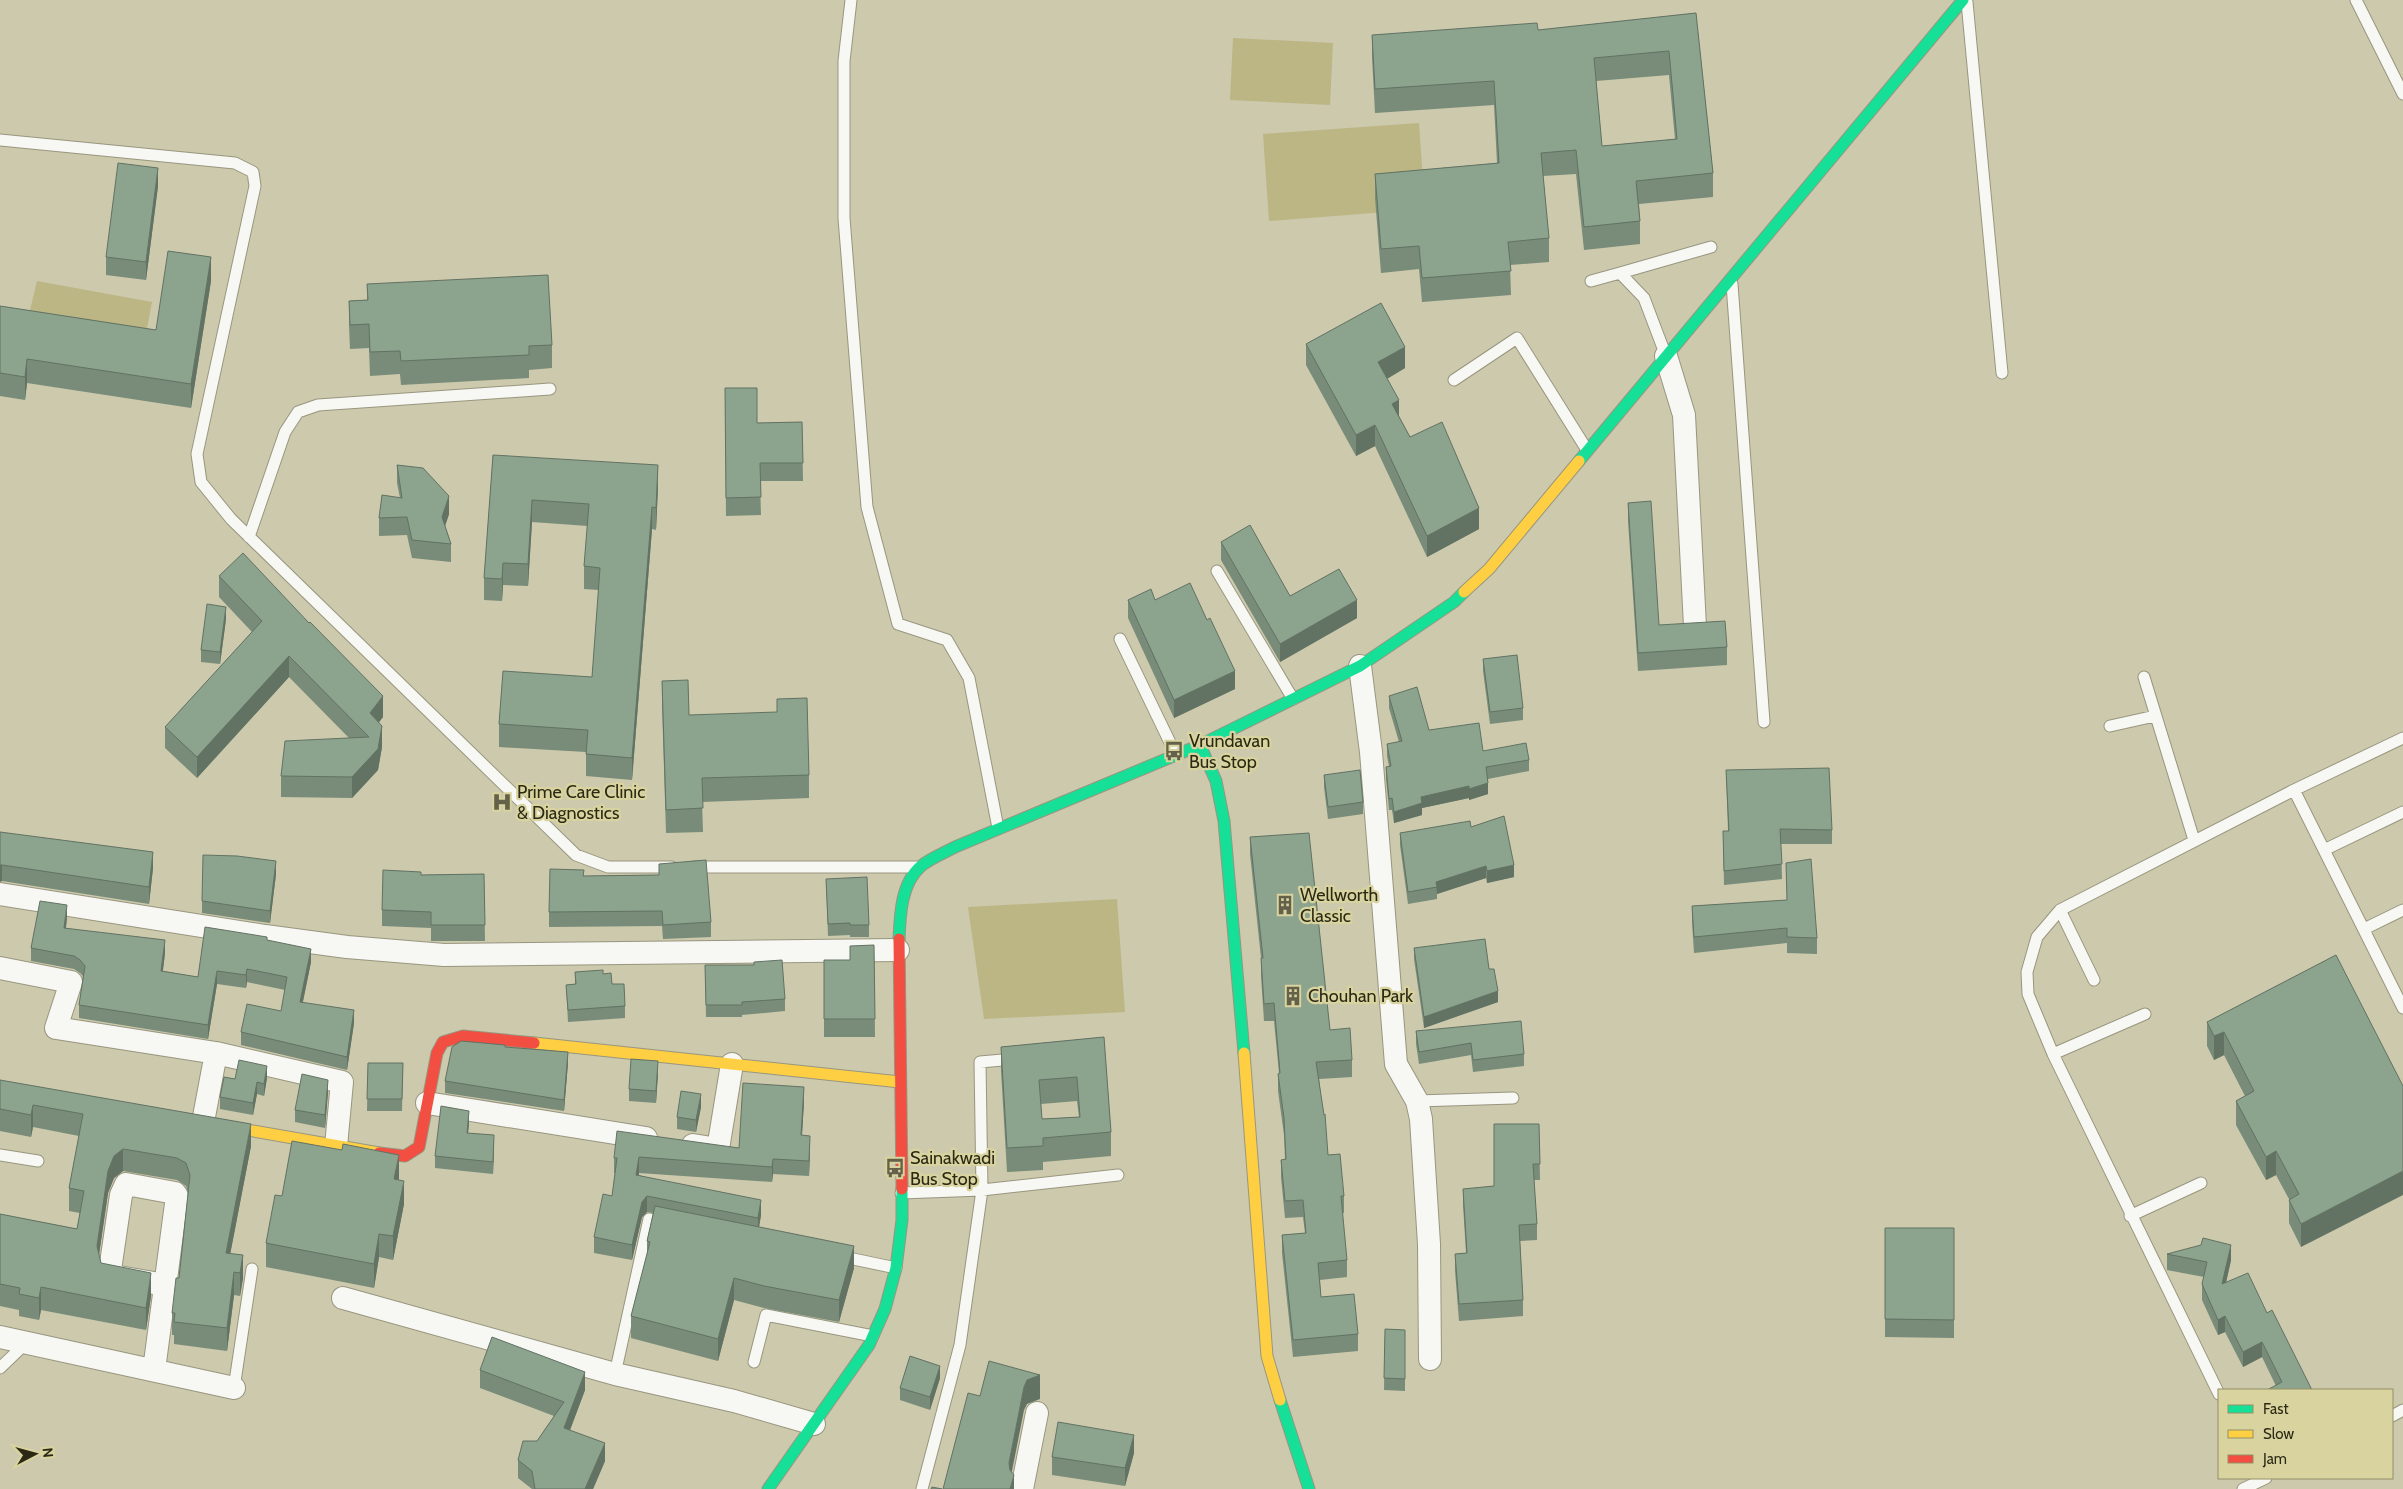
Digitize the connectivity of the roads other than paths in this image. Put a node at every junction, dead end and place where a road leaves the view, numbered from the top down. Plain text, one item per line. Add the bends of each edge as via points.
1 (851, 0) edge
2 (1965, 0) edge
3 (2356, 0) edge
4 (2403, 94) edge
5 (0, 140) edge
6 (1711, 247) dead end
7 (1620, 273) junction
8 (1732, 277) junction
9 (1591, 281) dead end
10 (1666, 356) junction
11 (2002, 373) dead end
12 (1454, 380) dead end
13 (550, 389) dead end
14 (1587, 450) junction
15 (249, 537) junction
16 (1217, 571) dead end
17 (1695, 626) edge
18 (1120, 638) dead end
19 (1360, 666) junction
20 (2144, 678) dead end
21 (1293, 699) junction
22 (2155, 716) junction
23 (1764, 722) dead end
24 (2110, 726) dead end
25 (2403, 738) edge
26 (1200, 745) junction
27 (1176, 755) junction
28 (2294, 790) junction
29 (2403, 812) edge
30 (998, 829) junction
31 (2194, 840) junction
32 (2324, 850) junction
33 (919, 867) junction
34 (0, 894) edge
35 (2060, 910) junction
36 (2403, 910) edge
37 (2364, 929) junction
38 (898, 950) junction
39 (0, 968) edge
40 (2094, 980) dead end
41 (2403, 1008) edge
42 (2145, 1014) dead end
43 (216, 1053) junction
44 (2053, 1054) junction
45 (1029, 1058) edge
46 (732, 1064) junction
47 (900, 1082) junction
48 (1512, 1098) dead end
49 (1417, 1101) junction
50 (428, 1103) junction
51 (198, 1122) joint
52 (336, 1146) junction
53 (0, 1155) edge
54 (38, 1161) dead end
55 (1118, 1175) dead end
56 (2201, 1183) dead end
57 (982, 1190) junction
58 (901, 1193) junction
59 (2130, 1216) junction
60 (678, 1224) edge
61 (830, 1255) edge
62 (896, 1268) junction
63 (252, 1269) dead end
64 (165, 1285) junction
65 (344, 1298) dead end
66 (873, 1336) junction
67 (0, 1337) edge
68 (26, 1343) junction
69 (1430, 1359) dead end
70 (754, 1362) dead end
71 (0, 1368) edge
72 (154, 1370) junction
73 (615, 1374) junction
74 (234, 1388) joint
75 (2218, 1392) edge
76 (1037, 1413) dead end
77 (814, 1424) junction
78 (2261, 1479) edge
79 (768, 1489) edge
80 (922, 1489) edge
81 (1022, 1489) edge
82 (1310, 1489) edge
83 (2243, 1489) edge

1 - 30 lane via 844,61 844,218 867,507 898,624 947,640 969,678
2 - 8 street
2 - 11 lane
3 - 4 lane
5 - 15 lane via 235,163 253,172 255,186 196,454 201,482
6 - 7 lane
7 - 9 lane
7 - 10 lane via 1644,298
8 - 10 street
8 - 23 lane
10 - 14 street
10 - 17 street via 1684,415
12 - 14 lane via 1517,338
13 - 15 lane via 318,405 298,412 285,432
14 - 19 street via 1490,569 1454,602
15 - 33 lane via 576,855 608,867
16 - 21 lane
18 - 27 lane
19 - 21 street
19 - 49 street via 1371,752 1396,1064
20 - 22 lane
21 - 26 street
22 - 24 lane
22 - 31 lane
25 - 28 lane
26 - 27 street
26 - 82 street via 1216,781 1229,865 1267,1356
27 - 30 street
28 - 31 lane
28 - 32 lane
29 - 32 lane
30 - 33 street
31 - 35 lane
32 - 37 lane
33 - 38 street via 907,888 900,912
34 - 38 street via 265,936 444,955
35 - 40 lane
35 - 44 lane via 2037,937 2027,972 2028,994
36 - 37 lane
37 - 41 lane
38 - 47 street
39 - 43 street via 71,982 56,1028
42 - 44 lane
43 - 51 street
43 - 52 street via 342,1082
44 - 59 lane
45 - 57 lane via 980,1062
46 - 47 street
46 - 50 street via 453,1037 443,1042 437,1053
46 - 50 street via 718,1149
47 - 58 street
48 - 49 lane
49 - 69 street via 1429,1244
50 - 52 street via 419,1147 412,1154 395,1156
51 - 52 street
53 - 54 lane
55 - 57 lane
56 - 59 lane
57 - 58 lane
57 - 80 lane via 960,1345
58 - 62 street via 902,1220
59 - 75 lane
60 - 73 lane via 650,1219
61 - 62 lane
62 - 66 street via 885,1309
63 - 74 lane
64 - 64 street via 176,1193 126,1184 121,1195 110,1270 112,1276
64 - 72 street
65 - 73 street
66 - 70 lane via 766,1315
66 - 77 street
67 - 68 street
68 - 71 lane
68 - 72 street
72 - 74 street
73 - 77 street via 734,1401
76 - 81 street
77 - 79 street
78 - 83 lane

